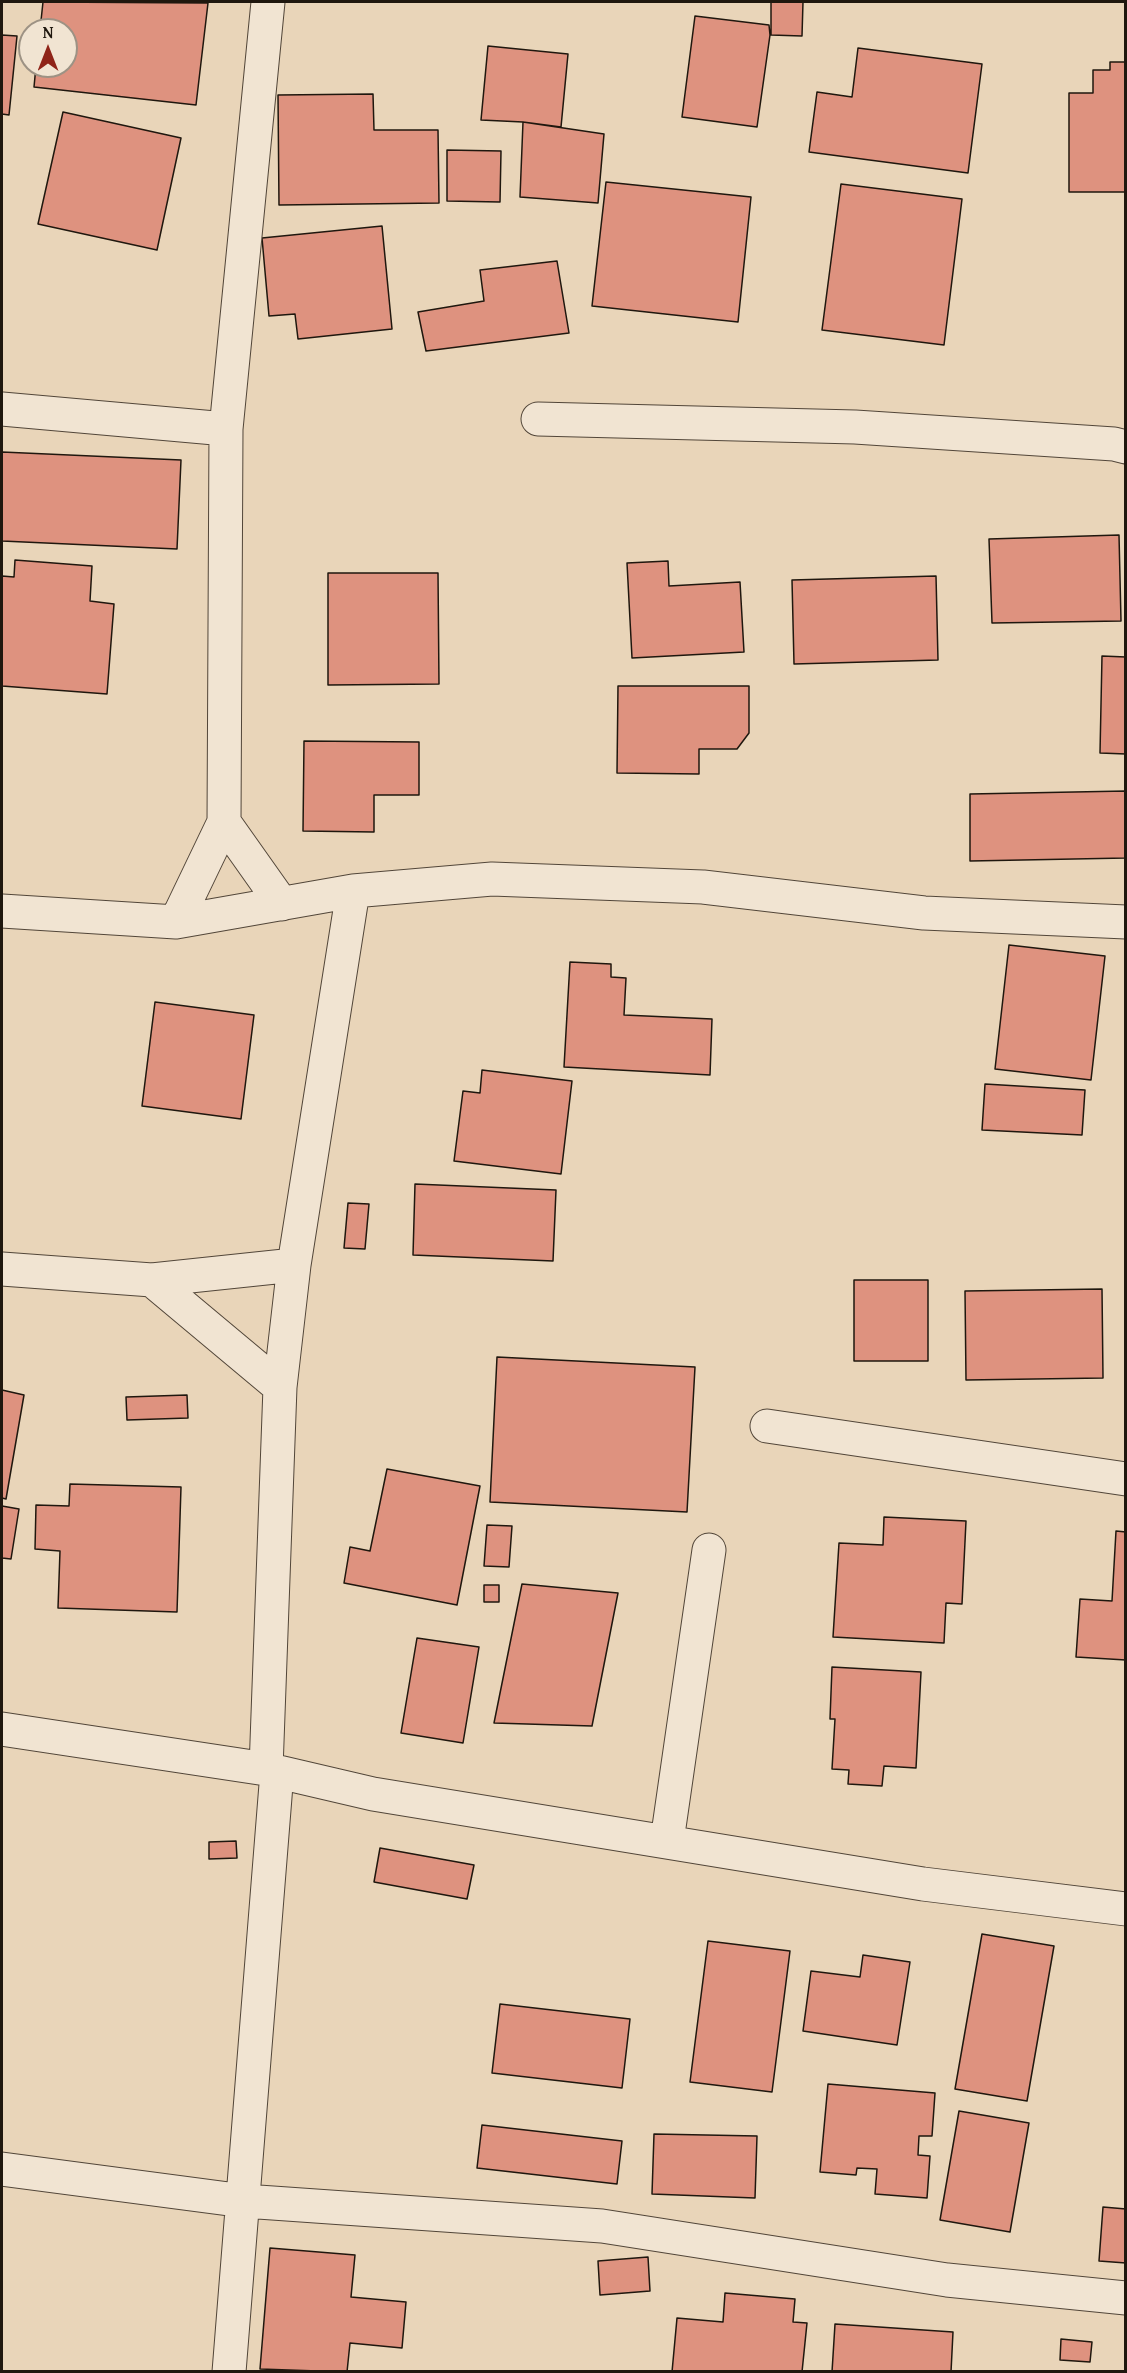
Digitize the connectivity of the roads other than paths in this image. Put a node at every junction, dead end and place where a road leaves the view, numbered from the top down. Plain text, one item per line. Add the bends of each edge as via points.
1 (268, 2) edge
2 (2, 408) edge
3 (538, 419) dead end
4 (226, 429) junction
5 (1125, 447) edge
6 (224, 822) junction
7 (353, 891) junction
8 (282, 904) junction
9 (2, 911) edge
10 (176, 922) junction
11 (1125, 922) edge
12 (294, 1265) junction
13 (2, 1269) edge
14 (152, 1280) junction
15 (280, 1387) junction
16 (767, 1426) dead end
17 (1125, 1479) edge
18 (709, 1550) dead end
19 (2, 1729) edge
20 (272, 1770) junction
21 (667, 1841) junction
22 (1125, 1909) edge
23 (2, 2169) edge
24 (244, 2202) junction
25 (1125, 2298) edge
26 (229, 2372) edge

1 - 4 street
2 - 4 street
3 - 5 street via 855,427
4 - 6 street
6 - 8 street
6 - 10 street
7 - 8 street
7 - 11 street via 492,879 703,887 924,913
7 - 12 street
8 - 10 street
9 - 10 street
12 - 14 street
12 - 15 street
13 - 14 street
14 - 15 street
15 - 20 street
16 - 17 street
18 - 21 street
19 - 20 street
20 - 21 street via 373,1794
20 - 24 street
21 - 22 street via 923,1884
23 - 24 street
24 - 25 street via 602,2226 948,2280
24 - 26 street

